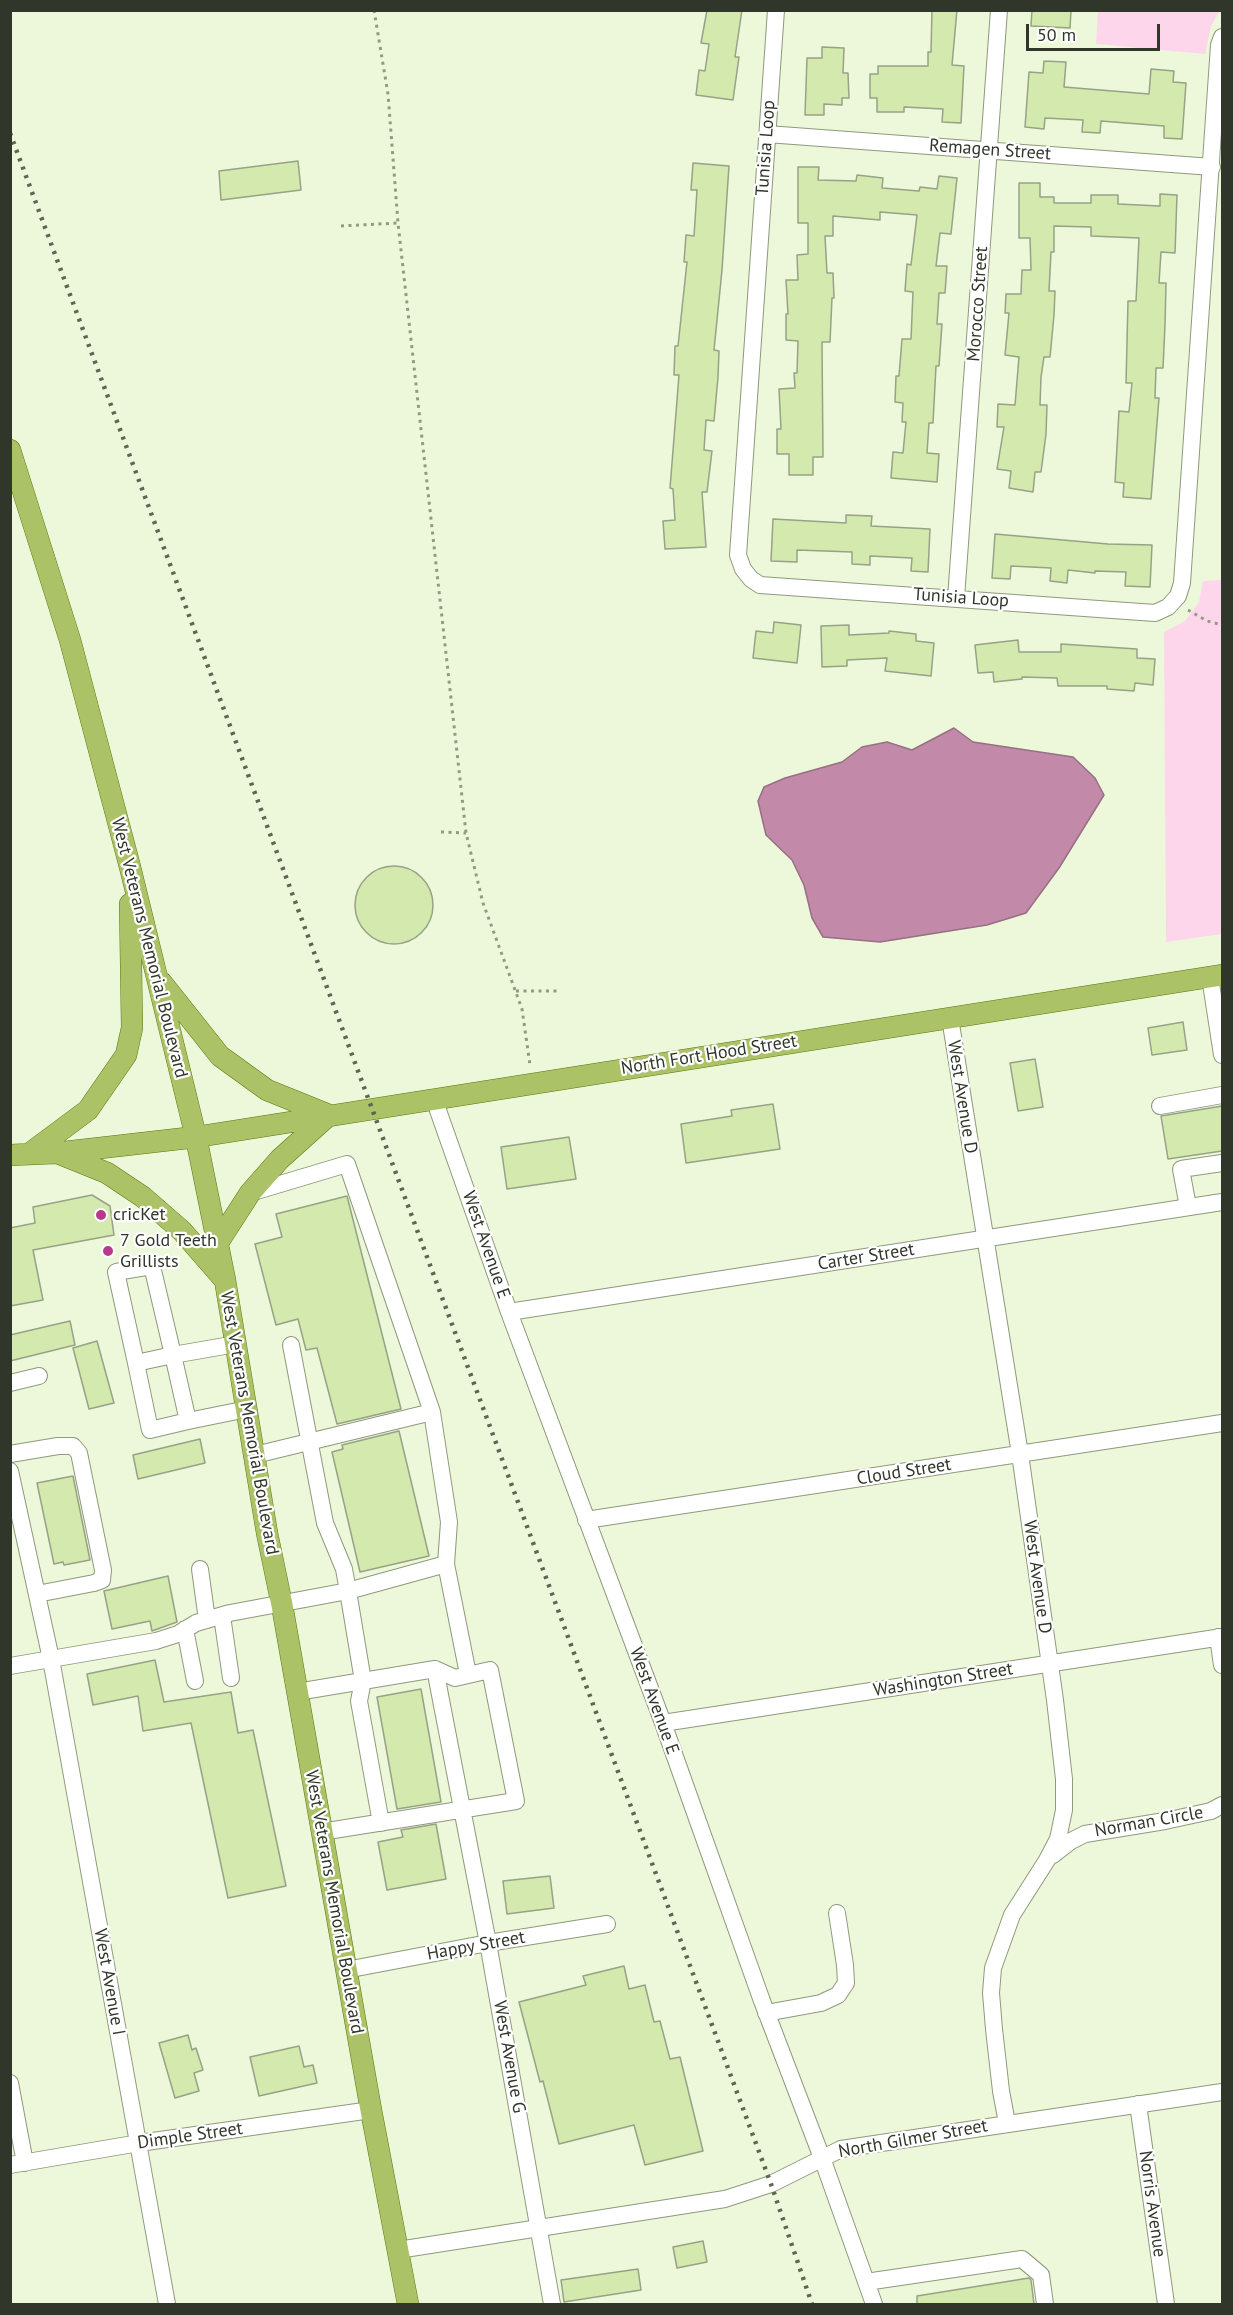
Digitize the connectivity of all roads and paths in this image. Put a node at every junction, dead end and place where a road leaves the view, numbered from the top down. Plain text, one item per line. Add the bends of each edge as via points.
1 (374, 10) edge
2 (776, 10) edge
3 (999, 10) edge
4 (1222, 37) edge
5 (767, 134) junction
6 (990, 150) junction
7 (1212, 167) junction
8 (398, 223) junction
9 (341, 226) dead end
10 (10, 450) edge
11 (956, 598) junction
12 (1174, 601) junction
13 (1222, 624) edge
14 (441, 832) dead end
15 (466, 833) junction
16 (130, 867) junction
17 (1216, 976) edge
18 (157, 977) junction
19 (516, 991) junction
20 (558, 991) dead end
21 (950, 1018) junction
22 (1222, 1055) edge
23 (532, 1083) junction
24 (1222, 1095) edge
25 (434, 1099) junction
26 (1160, 1106) dead end
27 (329, 1115) junction
28 (196, 1137) junction
29 (56, 1153) junction
30 (20, 1155) edge
31 (1222, 1163) edge
32 (249, 1193) junction
33 (1222, 1202) edge
34 (1188, 1208) junction
35 (984, 1238) junction
36 (217, 1244) junction
37 (225, 1280) junction
38 (509, 1312) junction
39 (236, 1344) junction
40 (291, 1345) dead end
41 (173, 1355) junction
42 (136, 1363) junction
43 (39, 1376) dead end
44 (10, 1383) edge
45 (247, 1409) junction
46 (432, 1412) junction
47 (188, 1422) junction
48 (1222, 1423) edge
49 (310, 1443) junction
50 (10, 1454) edge
51 (1020, 1454) junction
52 (255, 1455) junction
53 (10, 1471) edge
54 (586, 1520) junction
55 (446, 1564) junction
56 (200, 1569) dead end
57 (348, 1592) junction
58 (37, 1594) junction
59 (282, 1605) junction
60 (214, 1618) junction
61 (185, 1629) junction
62 (1220, 1637) edge
63 (51, 1659) junction
64 (1049, 1664) junction
65 (1222, 1665) edge
66 (10, 1666) edge
67 (435, 1669) junction
68 (468, 1674) junction
69 (231, 1678) dead end
70 (195, 1681) dead end
71 (363, 1681) junction
72 (297, 1692) junction
73 (663, 1723) junction
74 (1222, 1805) edge
75 (463, 1810) junction
76 (381, 1823) junction
77 (321, 1832) junction
78 (1047, 1860) junction
79 (837, 1913) dead end
80 (607, 1924) dead end
81 (488, 1943) junction
82 (346, 1970) junction
83 (766, 2013) junction
84 (10, 2083) edge
85 (1222, 2092) edge
86 (1138, 2104) junction
87 (371, 2110) junction
88 (1007, 2123) junction
89 (139, 2143) junction
90 (822, 2158) junction
91 (18, 2164) edge
92 (539, 2228) junction
93 (398, 2250) junction
94 (866, 2282) junction
95 (167, 2304) edge
96 (408, 2304) edge
97 (552, 2304) edge
98 (874, 2304) edge
99 (1045, 2304) edge
100 (1166, 2304) edge

1 - 8 path via 388,94
2 - 5 street, Tunisia Loop
3 - 6 street, Morocco Street
4 - 7 street
5 - 6 street, Remagen Street
5 - 11 street, Tunisia Loop via 738,555 742,569 760,585
6 - 7 street, Remagen Street
6 - 11 street, Morocco Street
7 - 12 street via 1182,583
8 - 9 path
8 - 15 path
10 - 16 main road, West Veterans Memorial Boulevard via 70,640
11 - 12 street, Tunisia Loop via 1155,613
12 - 13 path via 1206,621
14 - 15 path
15 - 19 path via 483,903
16 - 18 main road, West Veterans Memorial Boulevard
16 - 30 main road via 132,1029 126,1055 88,1110
17 - 21 main road, North Fort Hood Street
17 - 22 street
18 - 27 main road via 220,1056 267,1090
18 - 28 main road, West Veterans Memorial Boulevard
19 - 20 path
19 - 23 path
21 - 23 main road, North Fort Hood Street
21 - 35 street, West Avenue D
23 - 25 main road, North Fort Hood Street
24 - 26 street
25 - 27 main road, North Fort Hood Street
25 - 38 street, West Avenue E
27 - 28 main road, North Fort Hood Street
27 - 32 main road
28 - 29 main road, North Fort Hood Street
28 - 36 main road, West Veterans Memorial Boulevard
29 - 30 main road, North Fort Hood Street
29 - 37 main road via 107,1173 143,1197 182,1231
31 - 34 street via 1181,1169
32 - 36 main road
32 - 46 street via 347,1164
33 - 34 street, Carter Street
34 - 35 street, Carter Street
35 - 38 street, Carter Street
35 - 51 street, West Avenue D
36 - 37 main road, West Veterans Memorial Boulevard
37 - 39 main road, West Veterans Memorial Boulevard
38 - 54 street, West Avenue E
39 - 41 street
39 - 45 main road, West Veterans Memorial Boulevard
40 - 49 street
41 - 42 street
41 - 42 street via 152,1266 116,1272
41 - 47 street
42 - 47 street via 150,1430
43 - 44 street
45 - 47 street
45 - 52 main road, West Veterans Memorial Boulevard
46 - 49 street
46 - 55 street via 449,1522
48 - 51 street, Cloud Street
49 - 52 street
49 - 57 street via 325,1523 344,1569
50 - 58 street via 58,1446 73,1446 79,1453 103,1570 102,1580 94,1583
51 - 54 street, Cloud Street
51 - 64 street, West Avenue D
52 - 59 main road, West Veterans Memorial Boulevard
53 - 58 street, West Avenue I
54 - 73 street, West Avenue E
55 - 57 street
55 - 68 street
56 - 60 street
57 - 59 street
57 - 71 street
58 - 63 street, West Avenue I
59 - 60 street
59 - 72 main road, West Veterans Memorial Boulevard
60 - 61 street
60 - 69 street
61 - 63 street via 156,1641
61 - 70 street
62 - 64 street, Washington Street
62 - 65 street
63 - 66 street
63 - 89 street, West Avenue I
64 - 73 street, Washington Street
64 - 78 street, West Avenue D via 1064,1779 1064,1810 1058,1839
67 - 68 street via 455,1678
67 - 71 street
67 - 75 street, West Avenue G
68 - 75 street via 490,1670 516,1801
71 - 72 street
71 - 76 street via 359,1701
72 - 77 main road, West Veterans Memorial Boulevard
73 - 83 street, West Avenue E
74 - 78 street, Norman Circle via 1165,1821 1085,1834
75 - 76 street
75 - 81 street, West Avenue G
76 - 77 street
77 - 82 main road, West Veterans Memorial Boulevard
78 - 88 street, West Avenue D via 1012,1915 993,1968 994,2029
79 - 83 street via 846,1983 838,1995 821,2003
80 - 81 street, Happy Street
81 - 82 street, Happy Street
81 - 92 street, West Avenue G
82 - 87 main road, West Veterans Memorial Boulevard
83 - 90 street, West Avenue E
84 - 91 street
85 - 86 street, North Gilmer Street
86 - 88 street, North Gilmer Street
86 - 100 street, Norris Avenue
87 - 89 street, Dimple Street
87 - 93 main road, West Veterans Memorial Boulevard
88 - 90 street, North Gilmer Street via 841,2149
89 - 91 street, Dimple Street
89 - 95 street, West Avenue I
90 - 92 street, North Gilmer Street via 771,2184 725,2199
90 - 94 street, West Avenue E
92 - 93 street, North Gilmer Street
92 - 97 street, West Avenue G
93 - 96 main road, West Veterans Memorial Boulevard
94 - 98 street, West Avenue E
94 - 99 street via 1022,2259 1041,2275

